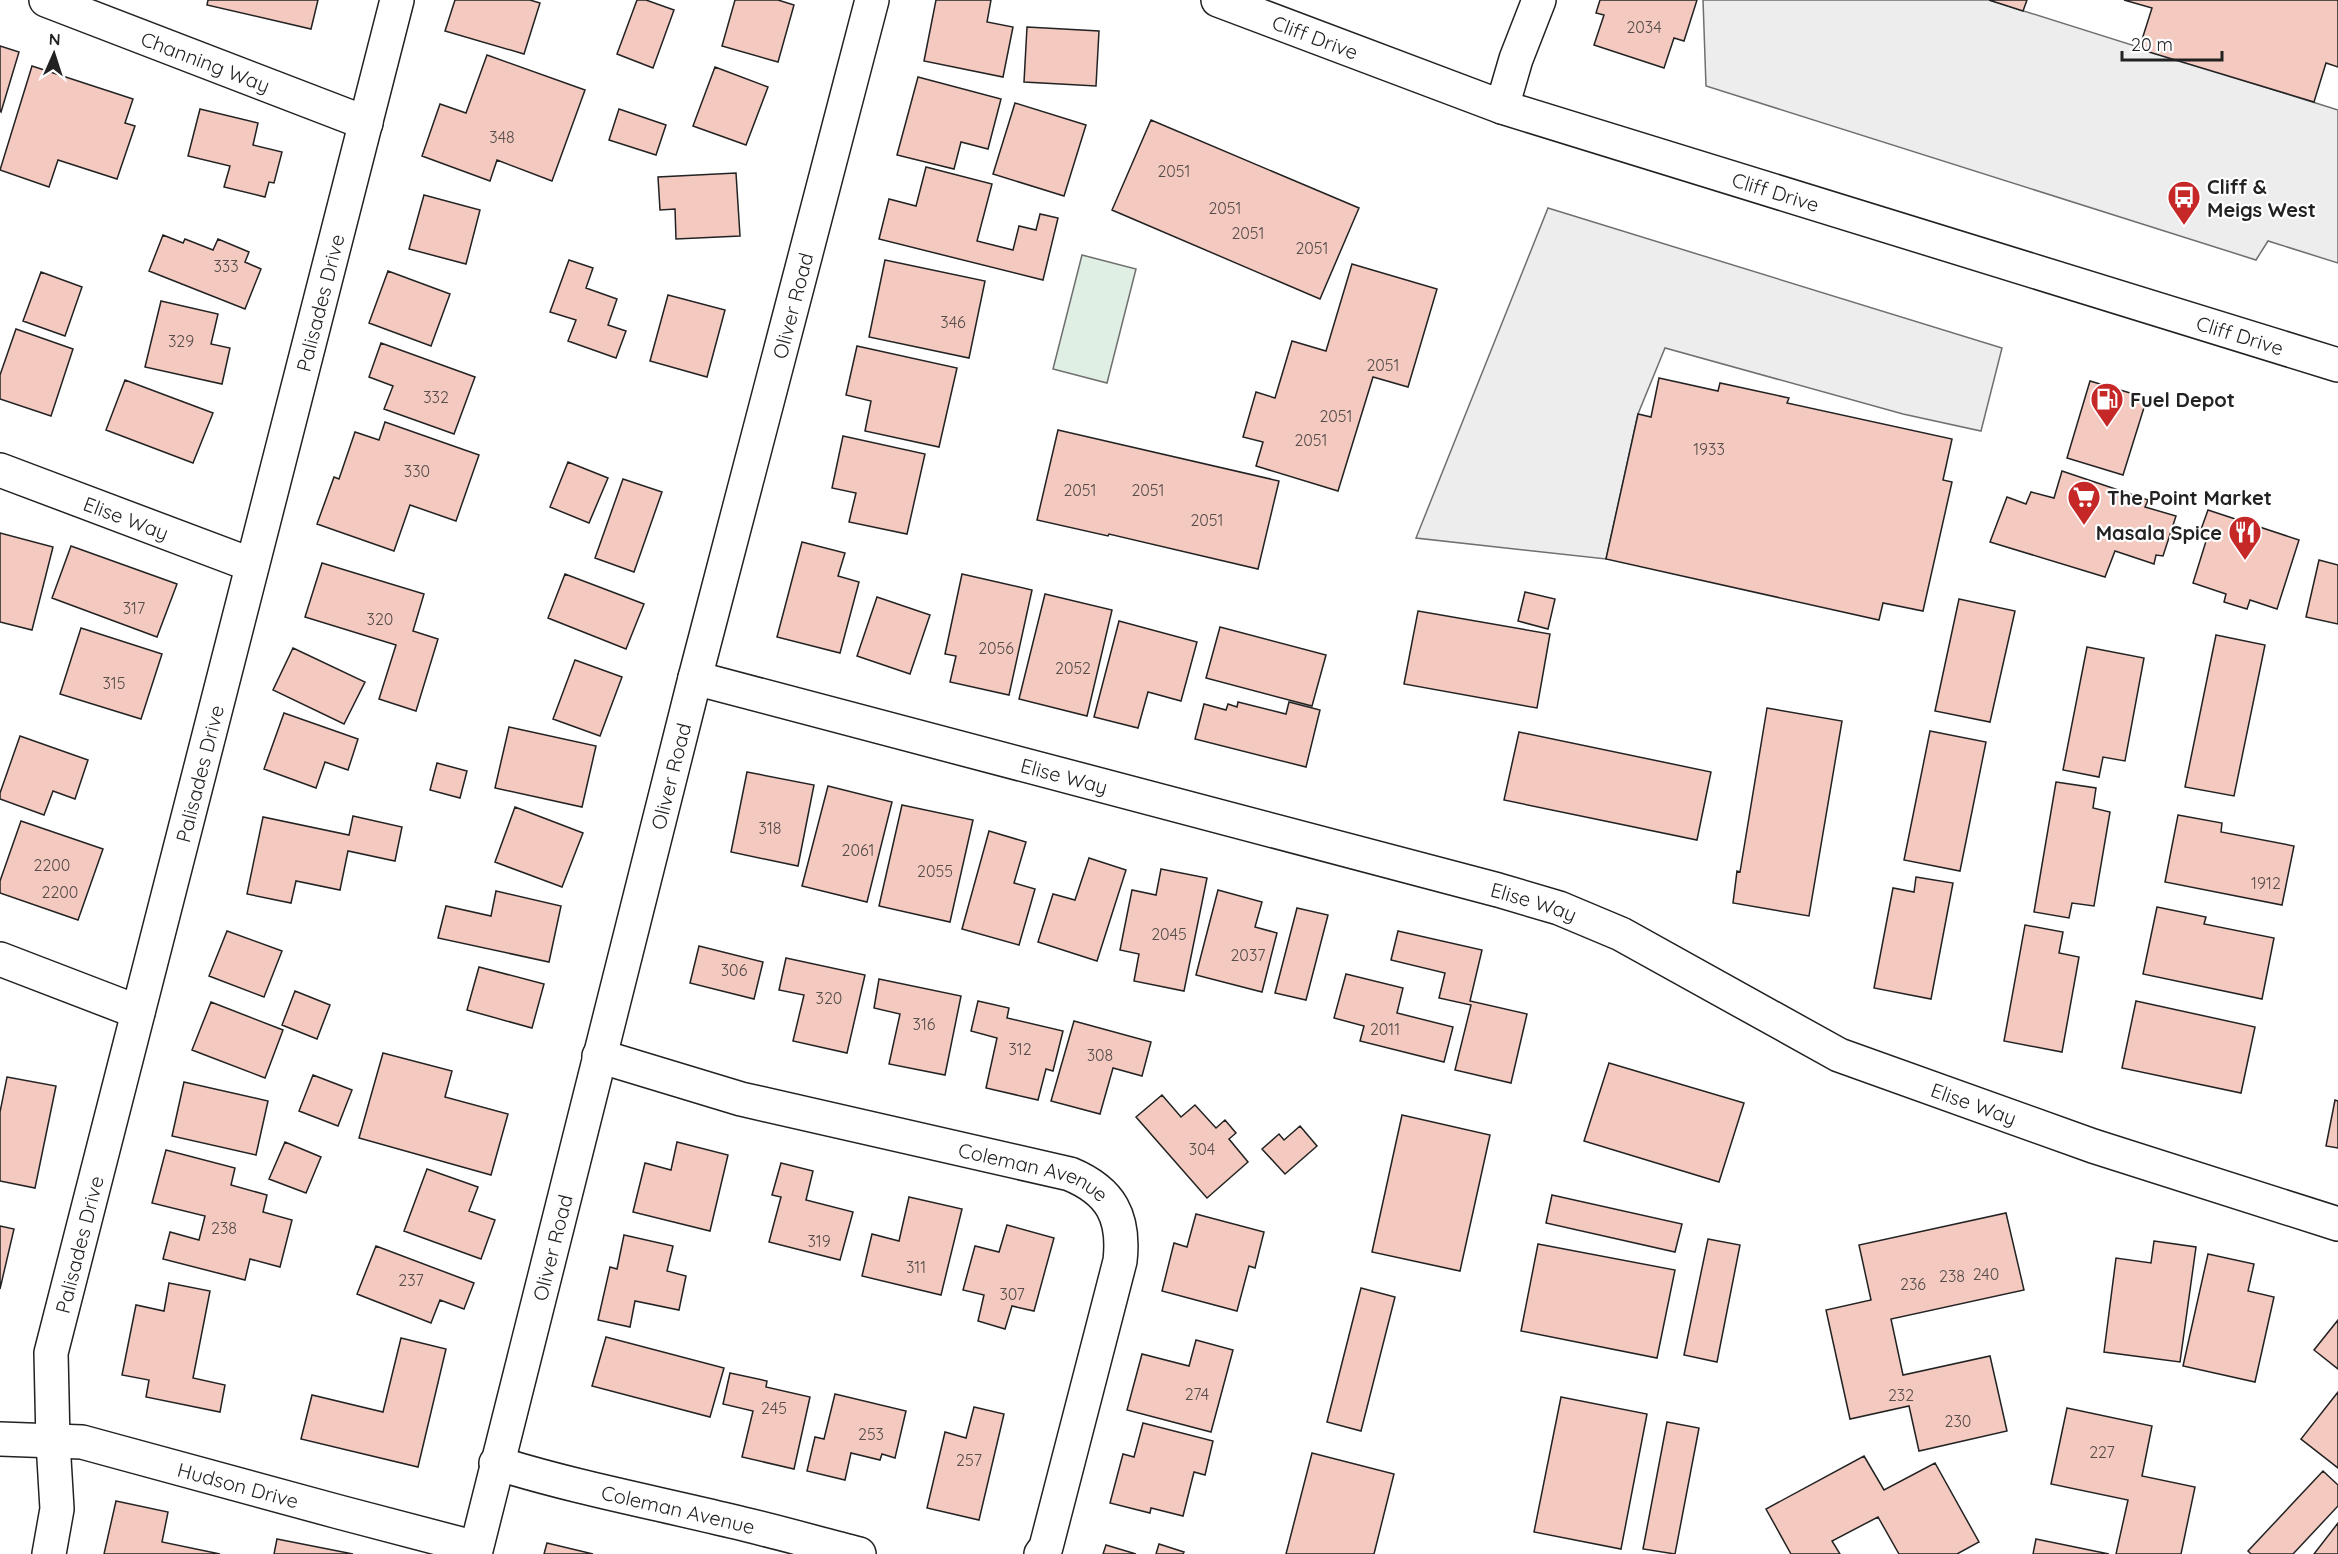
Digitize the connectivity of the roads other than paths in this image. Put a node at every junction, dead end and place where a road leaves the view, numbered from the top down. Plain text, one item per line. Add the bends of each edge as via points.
1 (46, 0) edge
2 (397, 0) edge
3 (872, 0) edge
4 (1218, 0) edge
5 (1539, 0) edge
6 (1502, 107) junction
7 (366, 123) junction
8 (2338, 366) edge
9 (0, 470) edge
10 (252, 565) junction
11 (695, 678) junction
12 (0, 959) edge
13 (138, 1012) junction
14 (599, 1056) junction
15 (2338, 1224) edge
16 (0, 1439) edge
17 (53, 1442) junction
18 (496, 1463) junction
19 (475, 1551) edge
20 (49, 1554) edge
21 (859, 1554) edge
22 (1041, 1554) edge

1 - 7 street, Channing Way
2 - 7 street, Palisades Drive
3 - 11 street, Oliver Road
4 - 6 street, Cliff Drive
5 - 6 street
6 - 8 street, Cliff Drive
7 - 10 street, Palisades Drive
9 - 10 street, Elise Way
10 - 13 street, Palisades Drive
11 - 14 street, Oliver Road
11 - 15 street, Elise Way via 1559,908 1621,934 1839,1055 2093,1146
12 - 13 street
13 - 17 street, Palisades Drive via 51,1353
14 - 18 street, Oliver Road
14 - 22 street, Coleman Avenue via 741,1099 1070,1174 1101,1192 1120,1224 1120,1261 1046,1547
16 - 17 street, Hudson Drive
17 - 19 street, Hudson Drive via 82,1442
17 - 20 street, Palisades Drive via 57,1509
18 - 19 street, Oliver Road
18 - 21 street, Coleman Avenue

